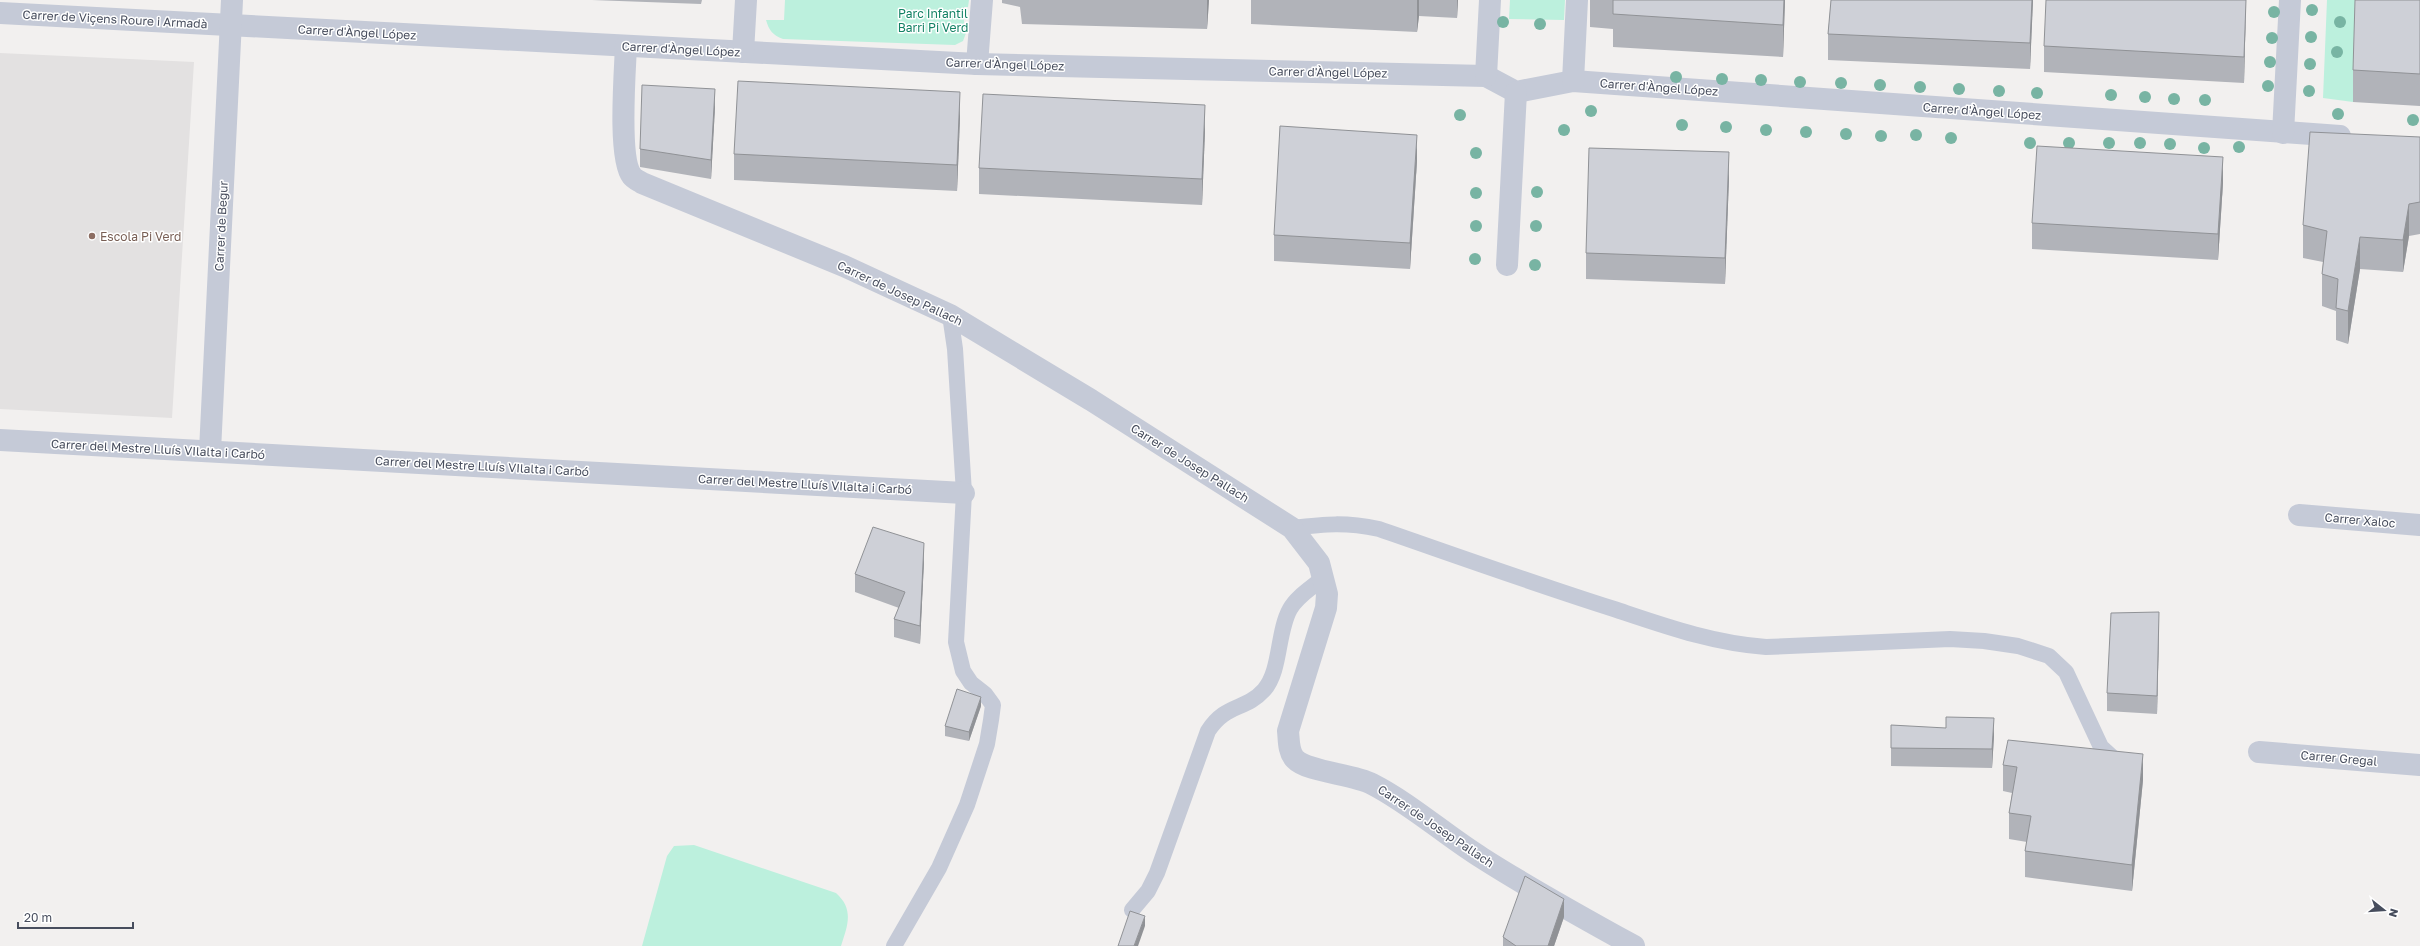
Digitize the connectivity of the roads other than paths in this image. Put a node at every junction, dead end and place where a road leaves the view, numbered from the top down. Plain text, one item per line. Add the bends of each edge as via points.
1 (232, 0) edge
2 (746, 0) edge
3 (982, 0) edge
4 (1490, 0) edge
5 (1577, 0) edge
6 (2290, 0) edge
7 (0, 13) edge
8 (231, 25) junction
9 (626, 46) junction
10 (743, 52) junction
11 (977, 64) junction
12 (1486, 76) junction
13 (1573, 81) junction
14 (1516, 92) junction
15 (2283, 133) junction
16 (2359, 137) edge
17 (1507, 265) dead end
18 (950, 315) junction
19 (0, 440) edge
20 (210, 451) junction
21 (964, 493) junction
22 (2299, 515) dead end
23 (2420, 525) edge
24 (1292, 528) junction
25 (1324, 577) junction
26 (2259, 752) dead end
27 (2420, 765) edge
28 (2122, 778) edge
29 (1132, 910) edge
30 (894, 946) edge
31 (1634, 946) edge

1 - 8 street, Carrer de Begur
2 - 10 street
3 - 11 street
4 - 12 street
5 - 13 street
6 - 15 street
7 - 8 street, Carrer de Viçens Roure i Armadà
8 - 9 street, Carrer d'Àngel López
8 - 20 street, Carrer de Begur
9 - 10 street, Carrer d'Àngel López
9 - 18 street, Carrer de Josep Pallach via 624,140 627,165 632,176 642,183 844,266
10 - 11 street, Carrer d'Àngel López
11 - 12 street, Carrer d'Àngel López
12 - 14 street, Carrer d'Àngel López
13 - 14 street, Carrer d'Àngel López
13 - 15 street, Carrer d'Àngel López
14 - 17 street
15 - 16 street, Carrer d'Àngel López
18 - 21 lane via 955,349
18 - 24 street, Carrer de Josep Pallach via 1091,400
19 - 20 street, Carrer del Mestre Lluís VIlalta i Carbó
20 - 21 street, Carrer del Mestre Lluís VIlalta i Carbó
21 - 30 lane via 956,642 963,671 992,705 991,720 987,744 967,805 939,868
22 - 23 street, Carrer Xaloc
24 - 25 street, Carrer de Josep Pallach via 1319,562
24 - 28 lane via 1334,523 1379,529 1564,594 1710,640 1737,645 1766,647 1950,639 2011,645 2049,656 2066,672 2102,747 2117,763
25 - 29 lane via 1291,608 1285,618 1271,678 1264,690 1250,701 1226,711 1216,719 1208,731 1157,873 1148,890
25 - 31 street, Carrer de Josep Pallach via 1326,608 1288,731 1294,759 1303,765 1350,775 1372,783 1482,858
26 - 27 street, Carrer Gregal

